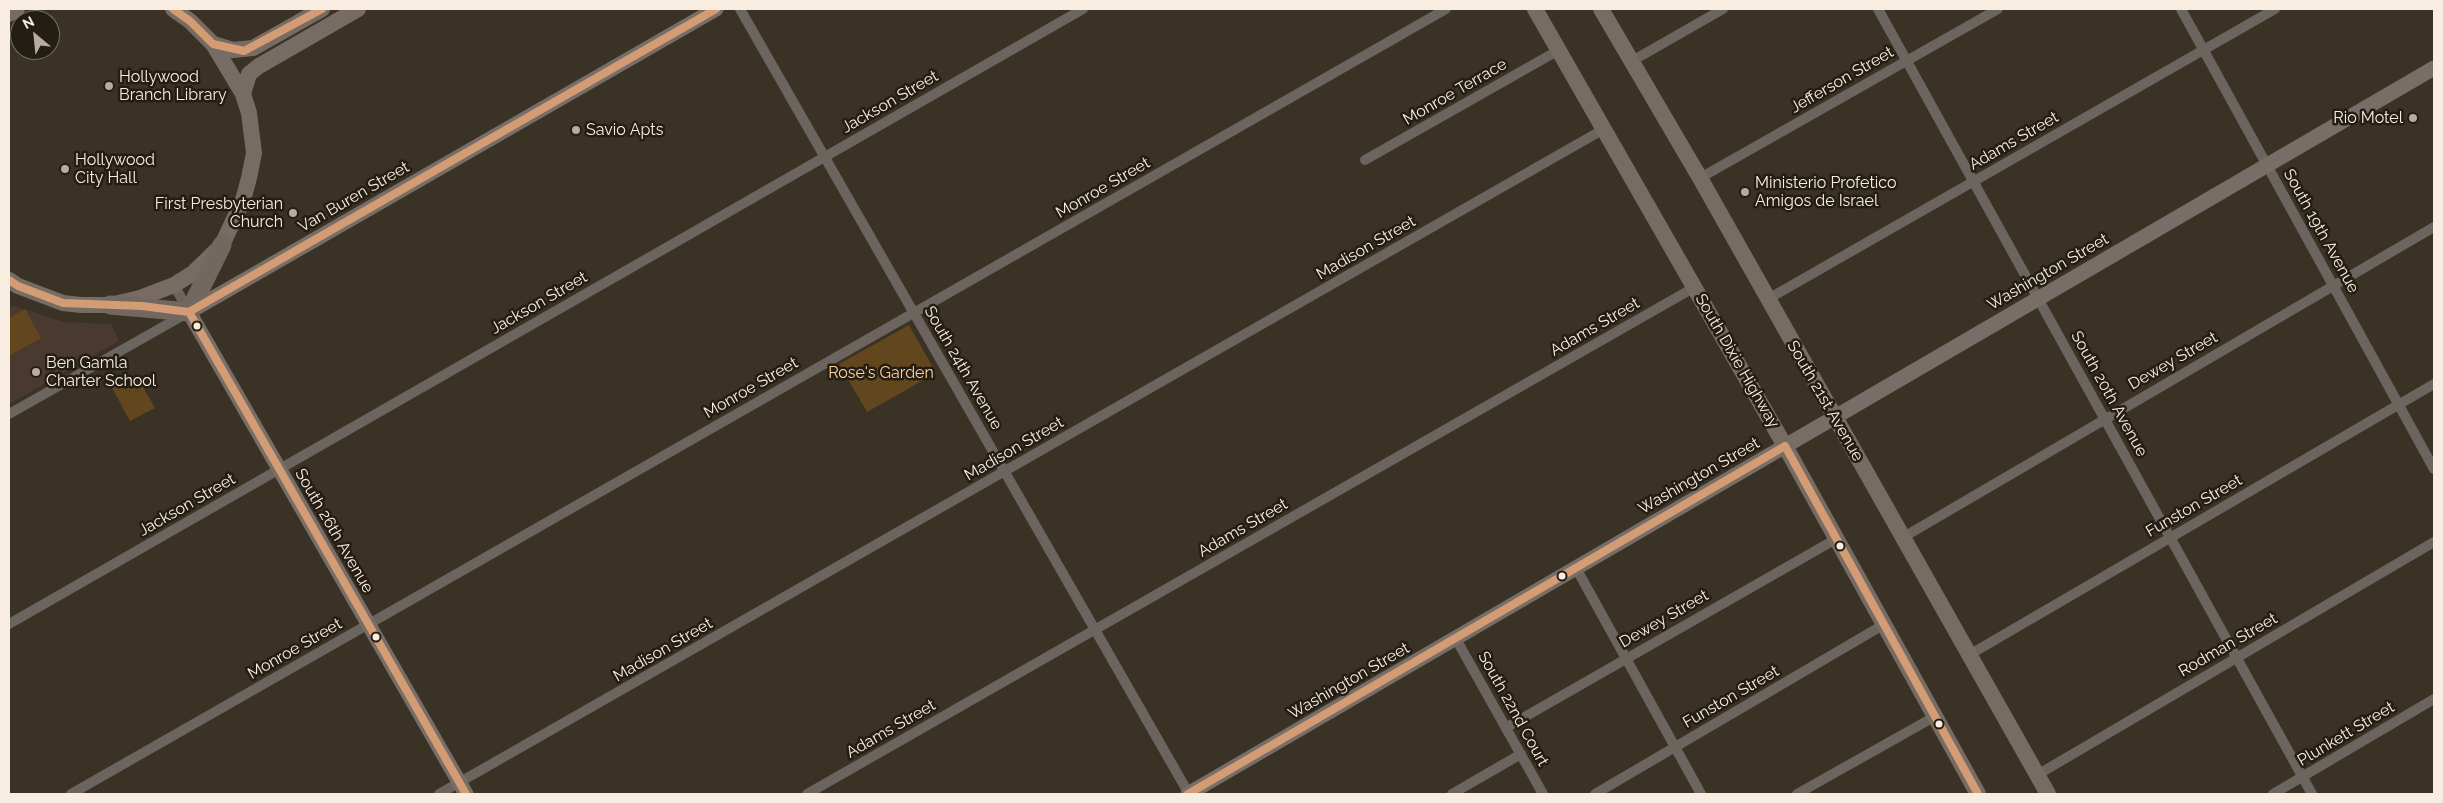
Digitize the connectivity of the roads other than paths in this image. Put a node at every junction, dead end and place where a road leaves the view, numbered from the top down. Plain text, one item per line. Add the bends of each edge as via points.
1 (174, 9) edge
2 (322, 9) edge
3 (358, 9) edge
4 (716, 9) edge
5 (740, 9) edge
6 (1083, 9) edge
7 (1446, 9) edge
8 (1535, 9) edge
9 (1601, 9) edge
10 (1723, 9) edge
11 (1878, 9) edge
12 (1998, 9) edge
13 (2181, 9) edge
14 (2275, 9) edge
15 (213, 44) junction
16 (1559, 50) junction
17 (2204, 50) junction
18 (1907, 60) junction
19 (1632, 61) junction
20 (2434, 68) edge
21 (243, 94) junction
22 (1604, 129) junction
23 (825, 157) junction
24 (1365, 160) dead end
25 (2268, 165) junction
26 (1700, 178) junction
27 (1974, 181) junction
28 (2434, 226) edge
29 (222, 245) junction
30 (9, 280) edge
31 (174, 285) junction
32 (2334, 285) junction
33 (1695, 288) junction
34 (2039, 298) junction
35 (1768, 299) junction
36 (110, 305) junction
37 (189, 312) junction
38 (914, 312) junction
39 (2434, 384) edge
40 (2400, 404) junction
41 (9, 414) edge
42 (1834, 417) junction
43 (2105, 419) junction
44 (1785, 446) junction
45 (279, 469) junction
46 (2434, 469) edge
47 (1006, 471) junction
48 (1902, 538) junction
49 (2170, 538) junction
50 (1836, 539) junction
51 (2434, 542) edge
52 (1576, 568) junction
53 (9, 624) edge
54 (368, 625) junction
55 (1883, 626) junction
56 (1096, 629) junction
57 (1456, 639) junction
58 (1970, 655) junction
59 (1626, 658) junction
60 (2236, 658) junction
61 (2434, 699) edge
62 (1934, 717) junction
63 (1507, 727) junction
64 (1676, 748) junction
65 (1521, 754) junction
66 (2037, 775) junction
67 (2302, 777) junction
68 (463, 789) edge
69 (71, 794) edge
70 (439, 794) edge
71 (807, 794) edge
72 (1189, 794) edge
73 (1452, 794) edge
74 (1543, 794) edge
75 (1594, 794) edge
76 (1701, 794) edge
77 (1797, 794) edge
78 (1978, 794) edge
79 (2048, 794) edge
80 (2274, 794) edge
81 (2312, 794) edge

1 - 15 main road
2 - 15 main road via 253,48 233,50
3 - 21 main road via 259,66 249,74
4 - 37 street, Van Buren Street
5 - 23 street, South 24th Avenue
6 - 23 street, Jackson Street
7 - 38 street, Monroe Street
8 - 16 main road, South Dixie Highway
9 - 19 main road, South 21st Avenue
10 - 19 street
11 - 18 street, South 20th Avenue
12 - 18 street, Jefferson Street
13 - 17 street, South 19th Avenue
14 - 17 street, Adams Street
15 - 21 main road
16 - 22 main road, South Dixie Highway
16 - 24 street, Monroe Terrace
17 - 25 street, South 19th Avenue
17 - 27 street, Adams Street
18 - 26 street, Jefferson Street
18 - 27 street, South 20th Avenue
19 - 26 main road, South 21st Avenue
20 - 25 street, Washington Street
21 - 29 main road via 254,153 243,200
22 - 33 main road, South Dixie Highway
22 - 47 street, Madison Street
23 - 38 street, South 24th Avenue
23 - 45 street, Jackson Street
25 - 32 street, South 19th Avenue
25 - 34 street, Washington Street
26 - 35 main road, South 21st Avenue
27 - 34 street, South 20th Avenue
27 - 35 street, Adams Street
28 - 32 street, Dewey Street
29 - 31 main road via 193,273
29 - 37 highway
30 - 36 main road via 63,302 82,306
31 - 36 main road
31 - 37 street, South 26th Avenue
32 - 40 street, South 19th Avenue
32 - 43 street, Dewey Street
33 - 44 main road, South Dixie Highway
33 - 56 street, Adams Street
34 - 42 street, Washington Street
34 - 43 street, South 20th Avenue
35 - 42 main road, South 21st Avenue
36 - 37 highway
37 - 41 street, Van Buren Street
37 - 45 street, South 26th Avenue
38 - 47 street, South 24th Avenue
38 - 54 street, Monroe Street
39 - 40 street, Funston Street
40 - 46 street, South 19th Avenue
40 - 49 street, Funston Street
42 - 44 street, Washington Street
42 - 48 main road, South 21st Avenue
43 - 48 street, Dewey Street
43 - 49 street, South 20th Avenue
44 - 50 main road, South Dixie Highway
44 - 52 street, Washington Street
45 - 53 street, Jackson Street
45 - 54 street, South 26th Avenue
47 - 56 street, South 24th Avenue
47 - 68 street, Madison Street
48 - 58 main road, South 21st Avenue
49 - 58 street, Funston Street
49 - 60 street, South 20th Avenue
50 - 55 main road, South Dixie Highway
50 - 59 street, Dewey Street
51 - 60 street, Rodman Street
52 - 57 street, Washington Street
52 - 59 street
54 - 68 street, South 26th Avenue
54 - 69 street, Monroe Street
55 - 62 main road, South Dixie Highway
55 - 64 street, Funston Street
56 - 71 street, Adams Street
56 - 72 street, South 24th Avenue
57 - 63 street, South 22nd Court
57 - 72 street, Washington Street
58 - 66 main road, South 21st Avenue
59 - 63 street, Dewey Street
59 - 64 street
60 - 66 street, Rodman Street
60 - 67 street, South 20th Avenue
61 - 67 street, Plunkett Street
62 - 77 street
62 - 78 main road, South Dixie Highway
63 - 65 street, South 22nd Court
64 - 75 street, Funston Street
64 - 76 street
65 - 73 street
65 - 74 street, South 22nd Court
66 - 79 main road, South 21st Avenue
67 - 80 street, Plunkett Street
67 - 81 street, South 20th Avenue
68 - 70 street, Madison Street

